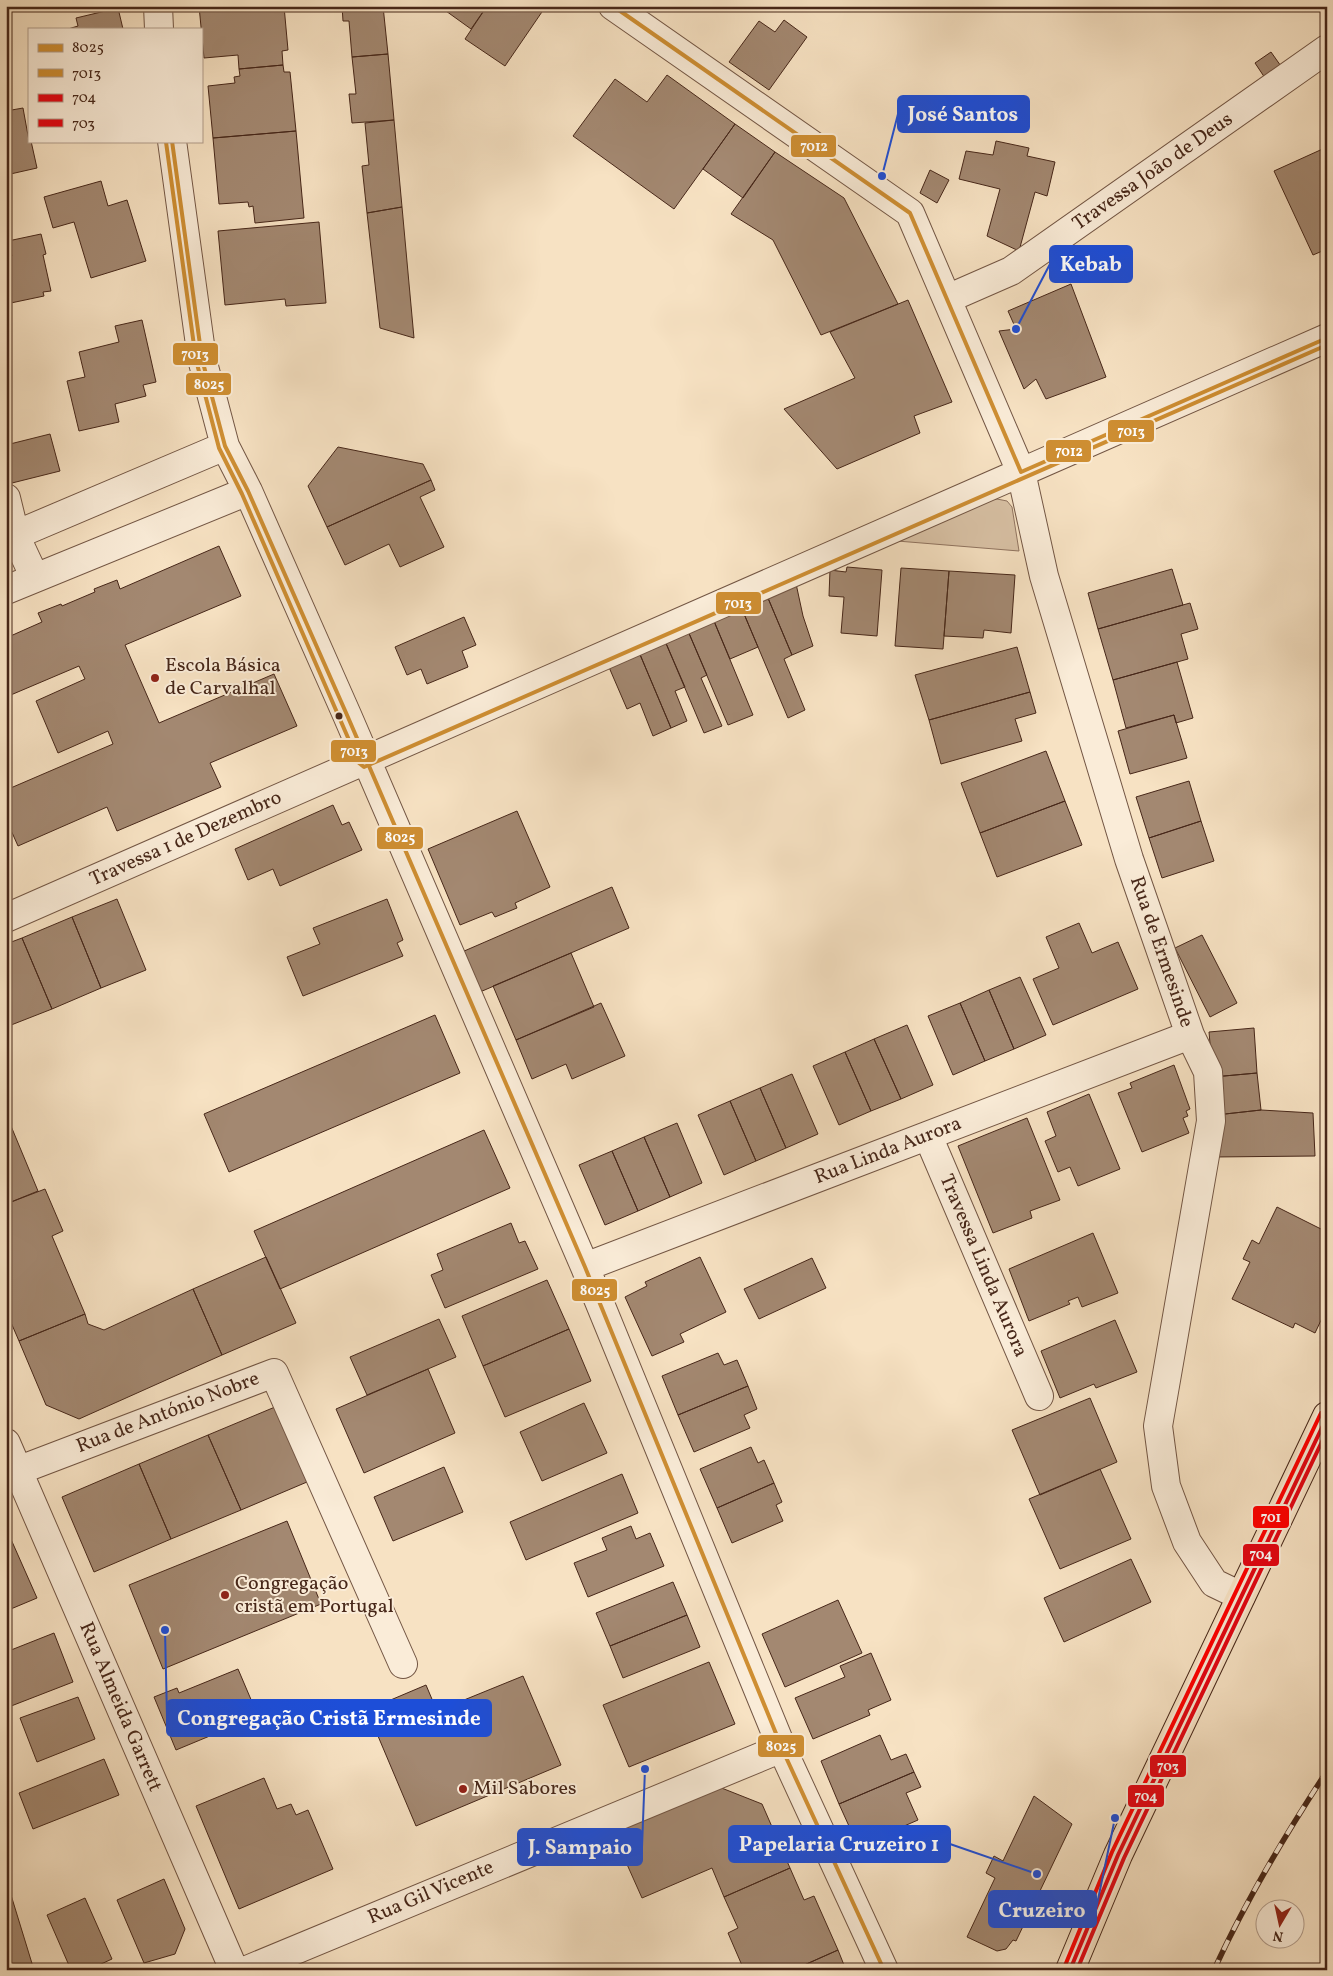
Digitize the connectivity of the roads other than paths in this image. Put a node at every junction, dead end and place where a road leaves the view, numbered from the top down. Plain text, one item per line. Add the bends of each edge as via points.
1 (158, 6) edge
2 (613, 6) edge
3 (159, 28) edge
4 (1327, 49) edge
5 (172, 142) edge
6 (947, 299) junction
7 (1327, 338) edge
8 (225, 446) junction
9 (1021, 472) junction
10 (248, 491) junction
11 (6, 498) edge
12 (11, 537) edge
13 (35, 578) junction
14 (6, 590) edge
15 (365, 761) junction
16 (6, 918) edge
17 (1190, 1035) junction
18 (928, 1136) junction
19 (585, 1267) junction
20 (1039, 1396) dead end
21 (1327, 1416) edge
22 (6, 1443) edge
23 (17, 1471) junction
24 (1241, 1596) junction
25 (403, 1664) dead end
26 (782, 1748) junction
27 (234, 1970) edge
28 (247, 1970) edge
29 (884, 1970) edge
30 (1070, 1970) edge

1 - 3 street
2 - 6 street, Rua de Ermesinde via 910,213
4 - 6 street, Travessa João de Deus via 1011,271
5 - 8 street via 202,359
6 - 9 street, Rua de Ermesinde
7 - 9 street, Travessa 1 de Dezembro
8 - 10 street
8 - 12 street
9 - 15 street, Travessa 1 de Dezembro
9 - 17 street, Rua de Ermesinde via 1039,559 1087,724 1128,859
10 - 13 street
10 - 15 street
11 - 12 street
12 - 13 street
13 - 14 street
15 - 16 street, Travessa 1 de Dezembro
15 - 19 street
17 - 18 street, Rua Linda Aurora
17 - 24 street, Rua de Ermesinde via 1208,1072 1211,1121 1158,1426 1166,1486 1187,1542 1214,1583
18 - 19 street, Rua Linda Aurora
18 - 20 street, Travessa Linda Aurora
19 - 26 street
21 - 24 main road
22 - 23 street, Rua Almeida Garrett
23 - 25 street, Rua de António Nobre via 274,1373
23 - 27 street, Rua Almeida Garrett
24 - 30 main road via 1118,1855
26 - 28 street, Rua Gil Vicente
26 - 29 street

